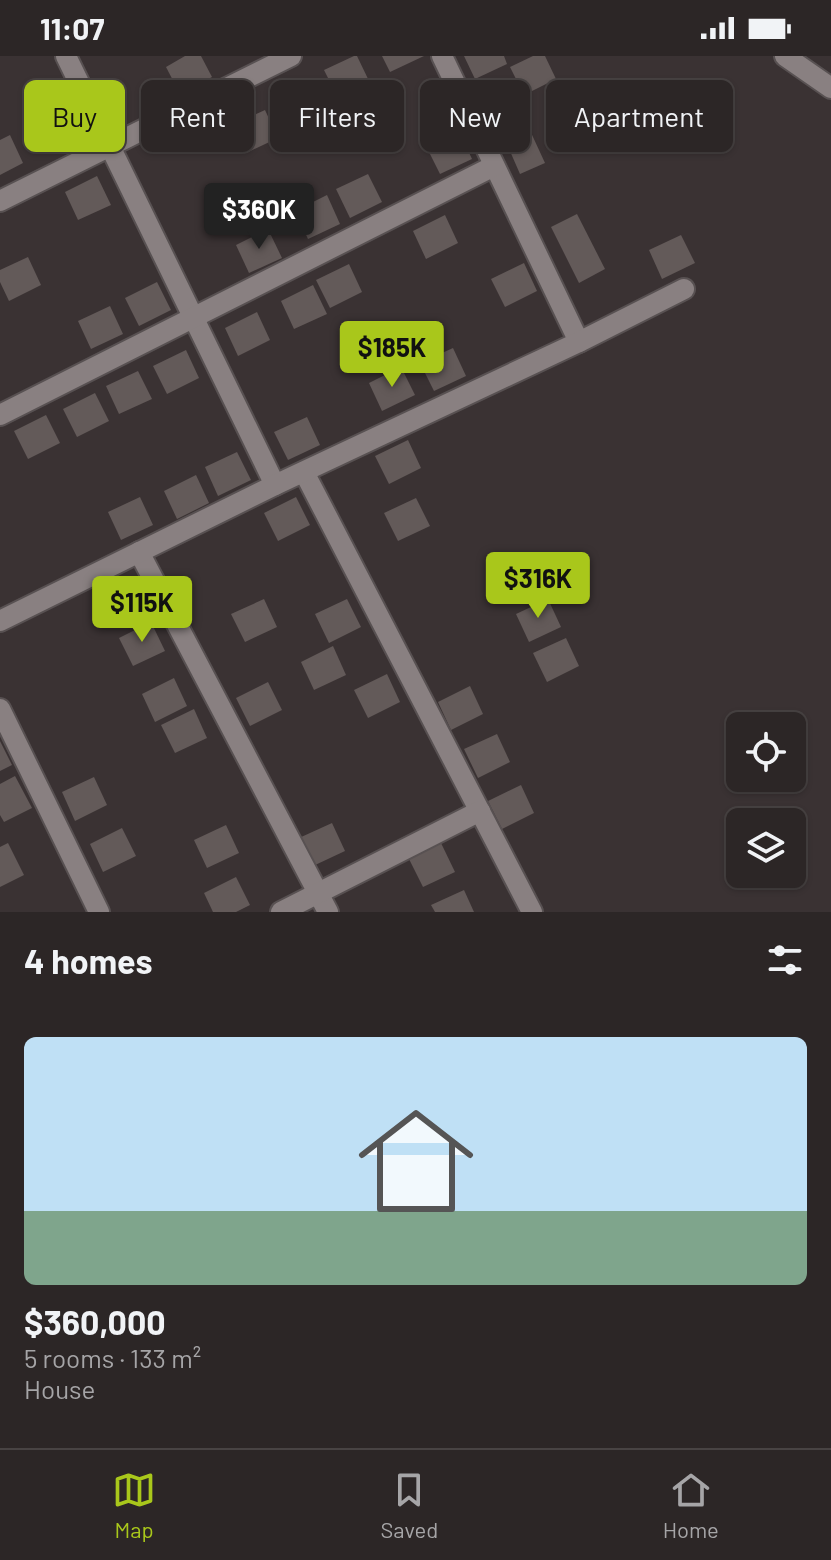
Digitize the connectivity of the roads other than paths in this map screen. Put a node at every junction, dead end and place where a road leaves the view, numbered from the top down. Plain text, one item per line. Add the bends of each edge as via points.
1 (66, 56) edge
2 (291, 56) edge
3 (442, 56) edge
4 (785, 56) edge
5 (78, 80) edge
6 (831, 88) edge
7 (125, 139) edge
8 (98, 152) edge
9 (113, 152) edge
10 (494, 166) junction
11 (0, 201) edge
12 (684, 289) dead end
13 (192, 317) junction
14 (579, 342) junction
15 (0, 415) edge
16 (304, 472) junction
17 (275, 485) junction
18 (139, 552) junction
19 (0, 621) edge
20 (0, 709) edge
21 (480, 811) junction
22 (318, 893) junction
23 (99, 912) edge
24 (281, 912) edge
25 (328, 912) edge
26 (532, 912) edge

1 - 5 street
2 - 7 street
3 - 10 street
4 - 6 street
8 - 11 street
9 - 13 street
10 - 13 street
10 - 14 street
12 - 14 street
13 - 15 street
13 - 17 street
14 - 16 street
16 - 17 street
16 - 21 street
17 - 18 street
18 - 19 street
18 - 22 street
20 - 23 street
21 - 22 street
21 - 26 street
22 - 24 street
22 - 25 street

